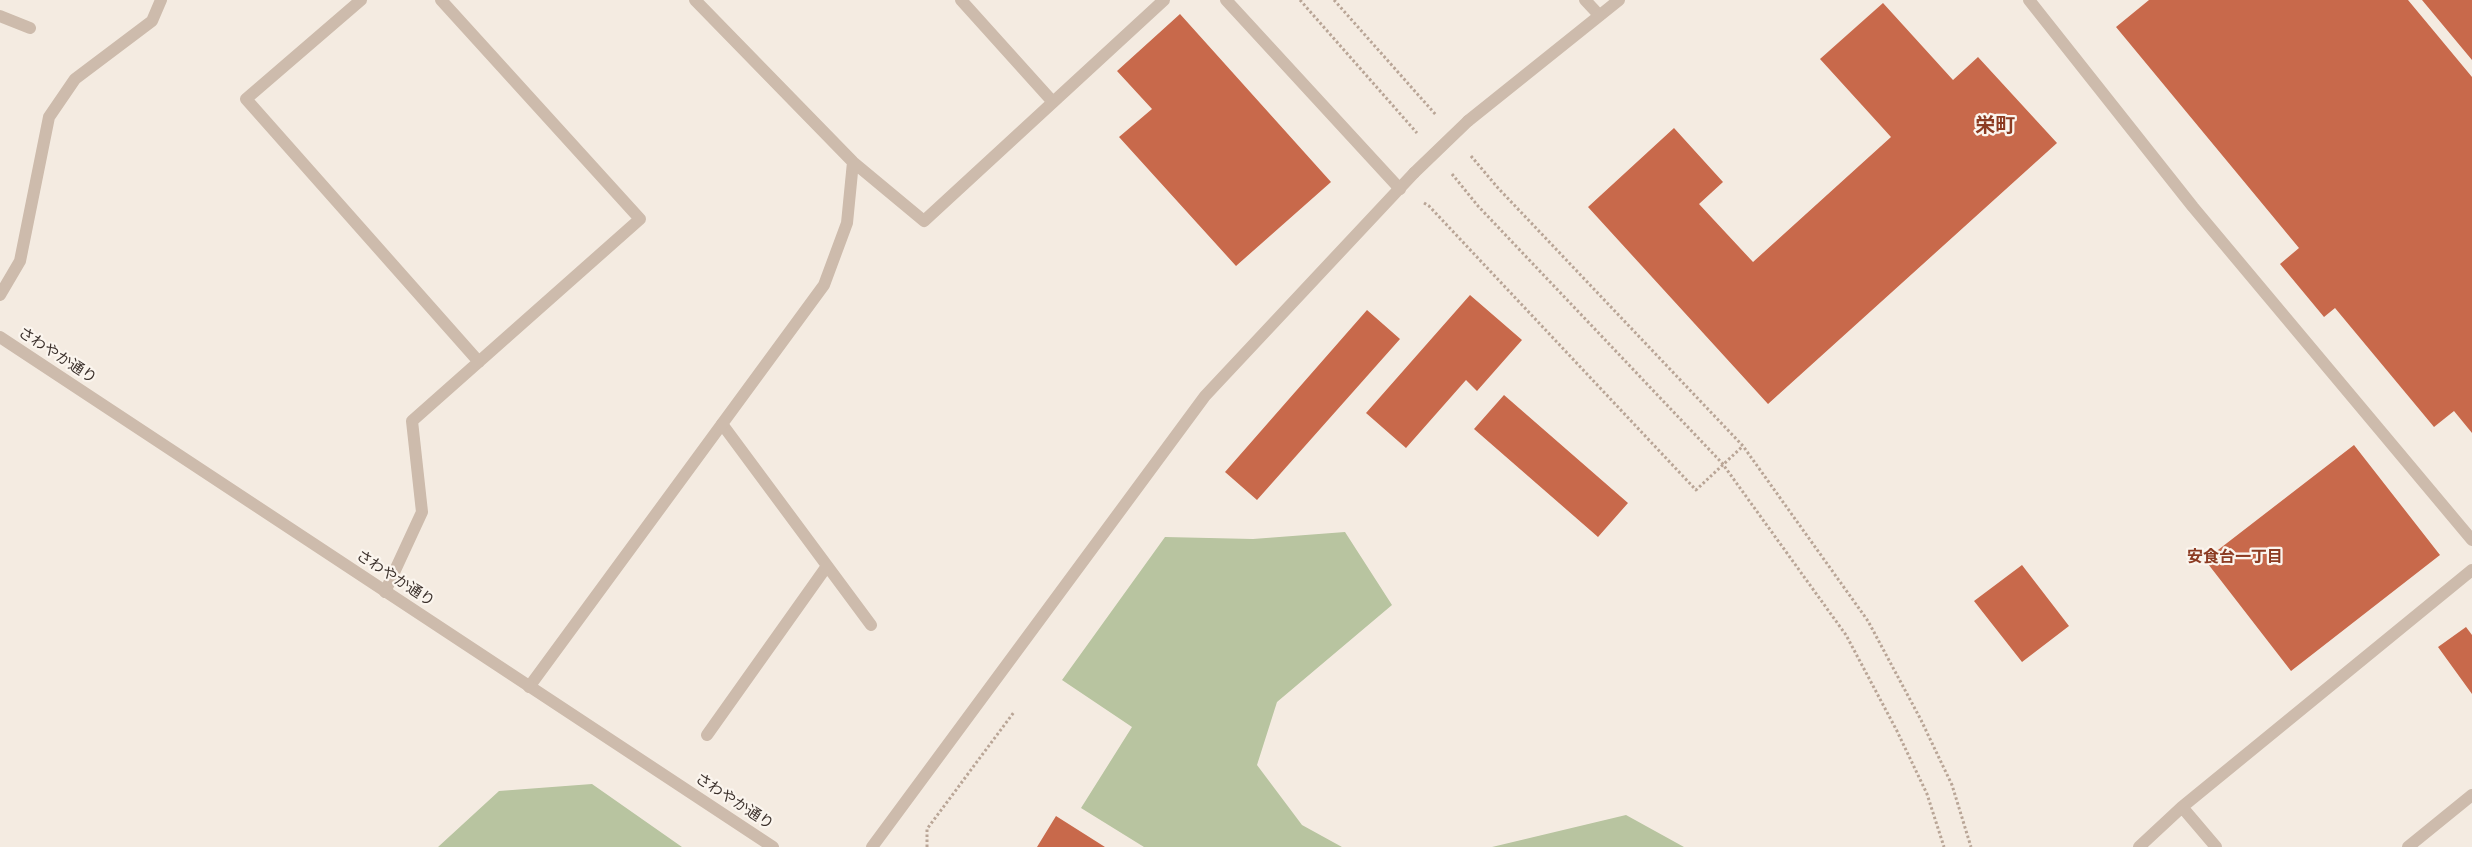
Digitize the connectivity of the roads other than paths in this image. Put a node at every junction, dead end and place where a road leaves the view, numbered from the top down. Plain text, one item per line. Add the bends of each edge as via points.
1 (161, 0) edge
2 (361, 0) edge
3 (441, 0) edge
4 (695, 0) edge
5 (961, 0) edge
6 (1164, 0) edge
7 (1226, 0) edge
8 (1586, 0) edge
9 (1619, 0) edge
10 (2029, 0) edge
11 (1599, 15) junction
12 (0, 16) edge
13 (30, 28) dead end
14 (1052, 100) junction
15 (853, 162) junction
16 (1400, 188) junction
17 (0, 295) edge
18 (0, 337) edge
19 (478, 362) junction
20 (722, 424) junction
21 (2472, 540) edge
22 (827, 566) junction
23 (2472, 570) edge
24 (385, 592) junction
25 (870, 625) dead end
26 (529, 687) junction
27 (707, 734) dead end
28 (2472, 795) edge
29 (2182, 807) junction
30 (773, 847) edge
31 (872, 847) edge
32 (2138, 847) edge
33 (2216, 847) edge
34 (2408, 847) edge

1 - 17 street via 152,21 75,79 49,117 20,261
2 - 19 street via 246,99
3 - 19 street via 640,219
4 - 15 street
5 - 14 street
6 - 14 street
7 - 16 street
8 - 11 street
9 - 11 street
10 - 21 street via 2193,207
11 - 16 street, bridge via 1468,121
12 - 13 street
14 - 15 street via 924,221
15 - 20 street via 846,223 824,285
16 - 31 street via 1205,396
18 - 24 street, さわやか通り
19 - 24 street via 412,421 422,512
20 - 22 street
20 - 26 street
22 - 25 street
22 - 27 street
23 - 29 street
24 - 26 street, さわやか通り
26 - 30 street, さわやか通り
28 - 34 street
29 - 32 street
29 - 33 street

